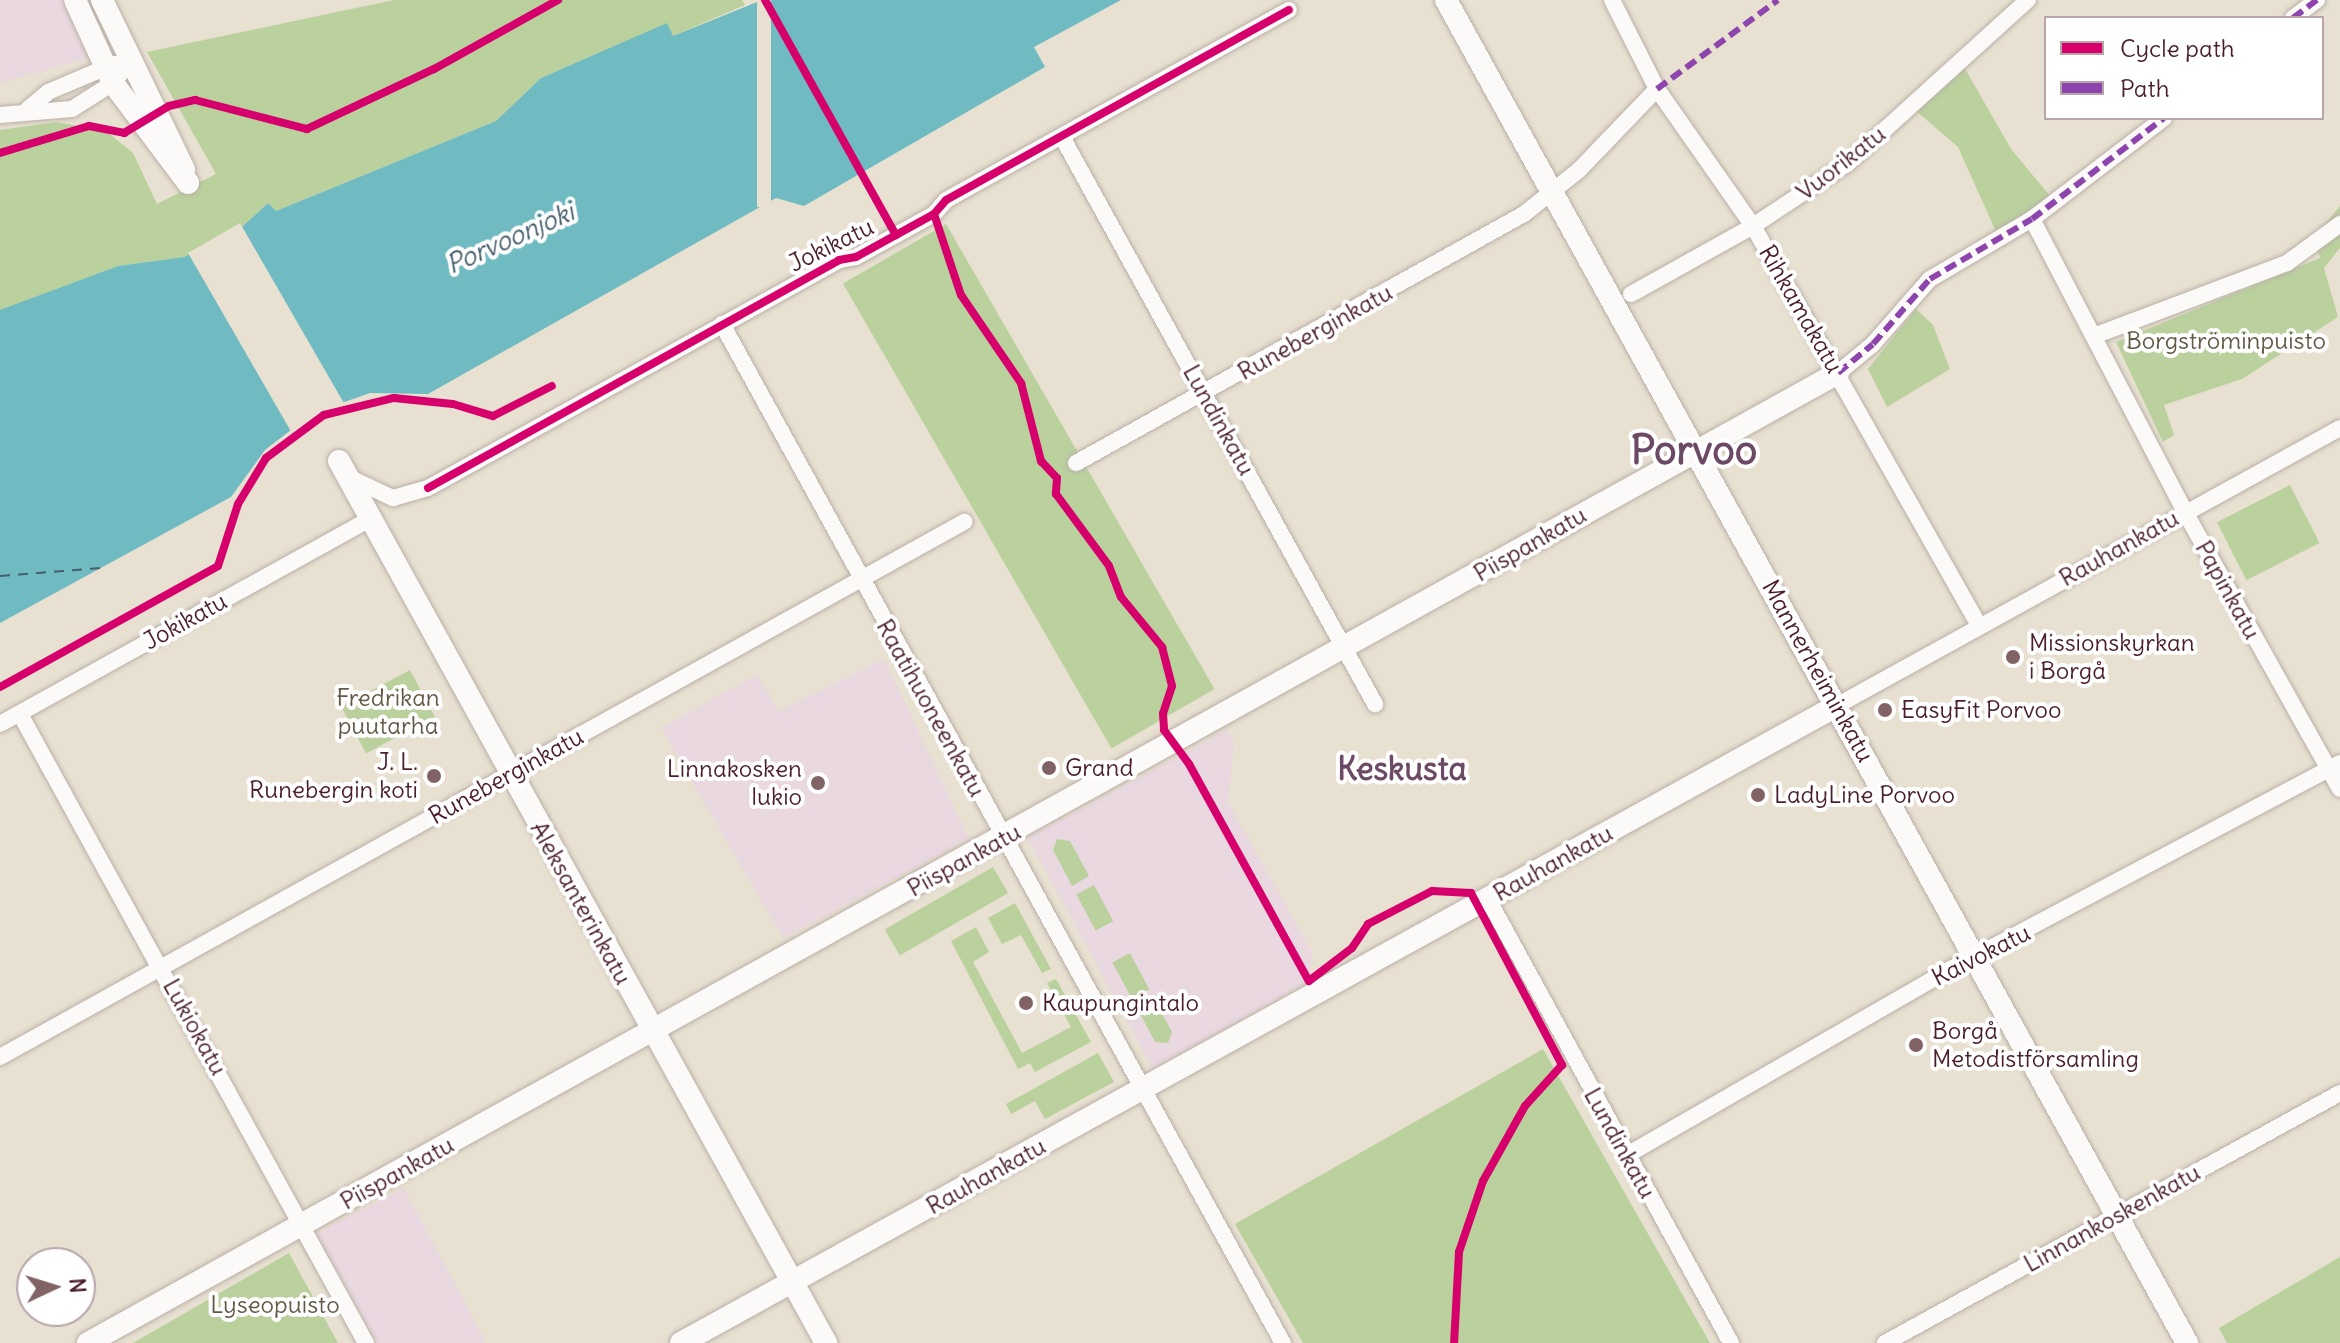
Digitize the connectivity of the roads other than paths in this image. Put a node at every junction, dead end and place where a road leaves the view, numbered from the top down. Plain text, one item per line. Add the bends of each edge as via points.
1 (75, 0) edge
2 (102, 0) edge
3 (1446, 0) edge
4 (1612, 0) edge
5 (2028, 0) edge
6 (2317, 0) edge
7 (1289, 10) dead end
8 (2296, 16) edge
9 (131, 61) junction
10 (108, 74) junction
11 (1657, 89) junction
12 (28, 109) junction
13 (0, 115) edge
14 (2161, 120) edge
15 (1062, 137) junction
16 (1551, 195) junction
17 (2032, 219) junction
18 (2340, 224) edge
19 (1753, 226) junction
20 (1631, 294) dead end
21 (722, 324) junction
22 (2094, 336) junction
23 (1838, 373) junction
24 (1204, 394) junction
25 (2340, 428) edge
26 (1695, 450) junction
27 (1076, 463) dead end
28 (343, 469) joint
29 (2185, 512) junction
30 (370, 519) junction
31 (964, 522) dead end
32 (861, 579) junction
33 (1979, 626) junction
34 (1345, 648) junction
35 (1375, 704) dead end
36 (1838, 705) junction
37 (20, 714) junction
38 (0, 724) edge
39 (2334, 766) edge
40 (509, 774) junction
41 (2340, 789) edge
42 (1002, 839) junction
43 (1488, 899) junction
44 (1976, 959) junction
45 (162, 966) junction
46 (651, 1031) junction
47 (0, 1057) edge
48 (1143, 1090) junction
49 (2340, 1093) edge
50 (1627, 1155) junction
51 (2117, 1215) junction
52 (301, 1225) junction
53 (792, 1282) junction
54 (88, 1343) edge
55 (366, 1343) edge
56 (681, 1343) edge
57 (826, 1343) edge
58 (1283, 1343) edge
59 (1731, 1343) edge
60 (1885, 1343) edge
61 (2187, 1343) edge

1 - 10 main road
2 - 9 main road
3 - 16 main road, Mannerheiminkatu
4 - 11 street, Rihkamakatu
5 - 19 street, Vuorikatu via 1848,163
6 - 8 street
7 - 15 street, Jokikatu
9 - 10 street
9 - 10 main road via 173,139 188,183
10 - 12 street via 48,92
10 - 12 street via 72,109
11 - 16 street, Runeberginkatu
11 - 19 street, Rihkamakatu
12 - 13 street
14 - 17 street
15 - 21 street, Jokikatu via 946,200 934,214 882,243 839,260
15 - 24 street, Lundinkatu
16 - 24 street, Runeberginkatu
16 - 26 main road, Mannerheiminkatu
17 - 22 street, Papinkatu
17 - 23 street via 1930,279 1873,344
18 - 22 street via 2287,263
19 - 20 street, Vuorikatu
19 - 23 street, Rihkamakatu
21 - 28 street, Jokikatu via 428,488 393,498
21 - 32 street, Raatihuoneenkatu
22 - 29 street, Papinkatu
23 - 26 main road, Piispankatu
23 - 33 street, Rihkamakatu
24 - 27 street, Runeberginkatu
24 - 34 street, Lundinkatu
25 - 29 street, Rauhankatu
26 - 34 main road, Piispankatu
26 - 36 main road, Mannerheiminkatu
28 - 30 main road, Aleksanterinkatu
29 - 33 street, Rauhankatu
29 - 39 street, Papinkatu
30 - 37 street, Jokikatu
30 - 40 main road, Aleksanterinkatu
31 - 32 street, Runeberginkatu
32 - 40 street, Runeberginkatu
32 - 42 street, Raatihuoneenkatu
33 - 36 street, Rauhankatu
34 - 35 street, Lundinkatu
34 - 42 main road, Piispankatu
36 - 43 main road, Rauhankatu
36 - 44 main road, Mannerheiminkatu
37 - 38 street, Jokikatu
37 - 45 street, Lukiokatu
39 - 41 street, Papinkatu
39 - 44 street, Kaivokatu
40 - 45 street, Runeberginkatu
40 - 46 main road, Aleksanterinkatu
42 - 46 main road, Piispankatu
42 - 48 street, Raatihuoneenkatu
43 - 48 main road, Rauhankatu
43 - 50 street, Lundinkatu
44 - 50 street, Kaivokatu
44 - 51 main road, Mannerheiminkatu
45 - 47 street, Runeberginkatu
45 - 52 street, Lukiokatu
46 - 52 main road, Piispankatu
46 - 53 main road, Aleksanterinkatu
48 - 53 main road, Rauhankatu
48 - 58 street, Raatihuoneenkatu
49 - 51 street, Linnankoskenkatu
50 - 59 street, Lundinkatu
51 - 60 street, Linnankoskenkatu
51 - 61 main road, Mannerheiminkatu
52 - 54 main road, Piispankatu
52 - 55 street, Lukiokatu
53 - 56 main road, Rauhankatu
53 - 57 main road, Aleksanterinkatu

